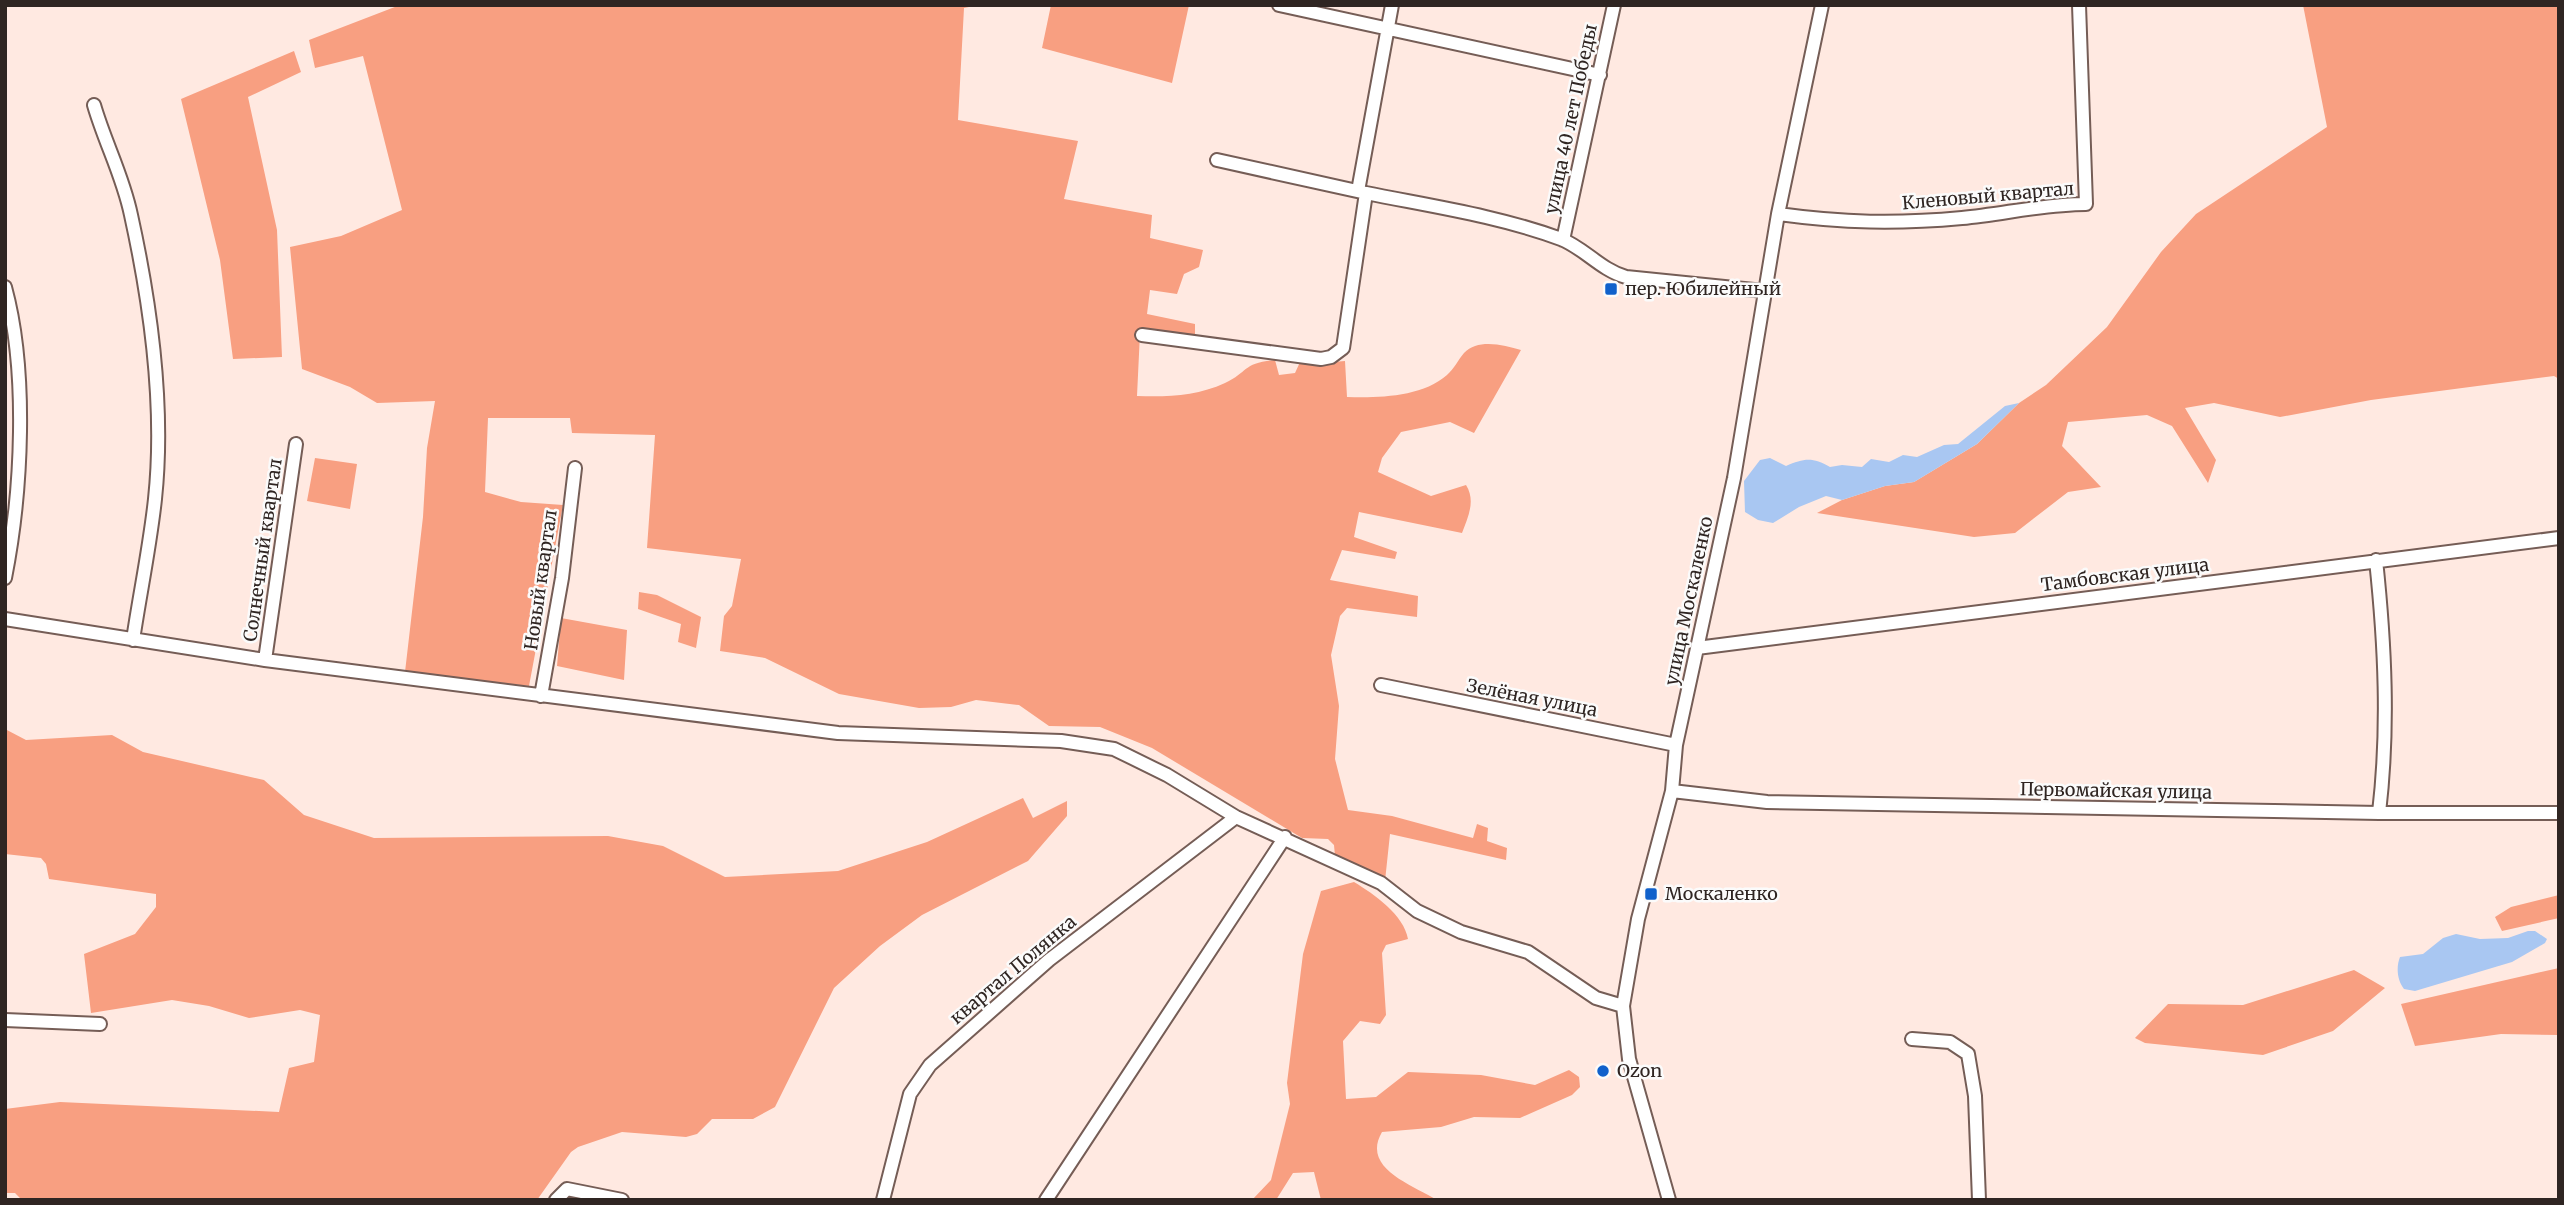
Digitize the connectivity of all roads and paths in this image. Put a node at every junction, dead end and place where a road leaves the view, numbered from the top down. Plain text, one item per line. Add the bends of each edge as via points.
1 (1279, 5) edge
2 (1392, 5) edge
3 (1614, 5) edge
4 (1822, 5) edge
5 (2080, 5) edge
6 (1386, 29) junction
7 (1600, 75) junction
8 (94, 105) dead end
9 (1217, 160) dead end
10 (1362, 192) junction
11 (1778, 214) junction
12 (1563, 240) junction
13 (5, 287) edge
14 (1765, 291) junction
15 (1142, 334) dead end
16 (296, 444) dead end
17 (575, 468) dead end
18 (2559, 538) edge
19 (2376, 560) junction
20 (5, 578) edge
21 (5, 619) edge
22 (133, 640) junction
23 (1697, 648) junction
24 (265, 660) junction
25 (1381, 685) dead end
26 (541, 696) junction
27 (1676, 745) junction
28 (1672, 790) junction
29 (2379, 813) junction
30 (2559, 813) edge
31 (1236, 817) junction
32 (1285, 837) junction
33 (1623, 1006) junction
34 (5, 1020) edge
35 (100, 1024) dead end
36 (1912, 1039) dead end
37 (556, 1200) edge
38 (622, 1200) edge
39 (883, 1200) edge
40 (1046, 1200) edge
41 (1669, 1200) edge
42 (1979, 1200) edge

1 - 6 street
2 - 6 street
3 - 7 street, улица 40 лет Победы
4 - 11 street, улица Москаленко
5 - 11 street, Кленовый квартал via 2086,204 1855,224
6 - 7 street
6 - 10 street
7 - 12 street, улица 40 лет Победы
8 - 22 street via 131,213 149,309 158,416 155,498
9 - 10 street
10 - 12 street via 1486,218
10 - 15 street via 1344,342 1338,353 1321,359
11 - 14 street, улица Москаленко
12 - 14 street via 1613,274
13 - 20 street via 20,397 14,534
14 - 23 street, улица Москаленко via 1734,478
16 - 24 street, Солнечный квартал
17 - 26 street, Новый квартал
18 - 19 street, Тамбовская улица
19 - 23 street, Тамбовская улица
19 - 29 street via 2386,658 2385,766
21 - 22 street
22 - 24 street
23 - 27 street, улица Москаленко
24 - 26 street
25 - 27 street, Зелёная улица
26 - 31 street via 838,733 1086,743 1157,770
27 - 28 street, улица Москаленко
28 - 29 street, Первомайская улица via 1767,802
28 - 33 street, улица Москаленко via 1638,919
29 - 30 street, Первомайская улица
31 - 32 street
31 - 39 street, квартал Полянка via 1049,960 930,1065 910,1094
32 - 33 street via 1381,883 1418,911 1461,932 1528,952 1596,998
32 - 40 street
33 - 41 street, улица Москаленко via 1629,1059
34 - 35 street
36 - 42 street via 1950,1042 1968,1054 1975,1096
37 - 38 street via 567,1189

